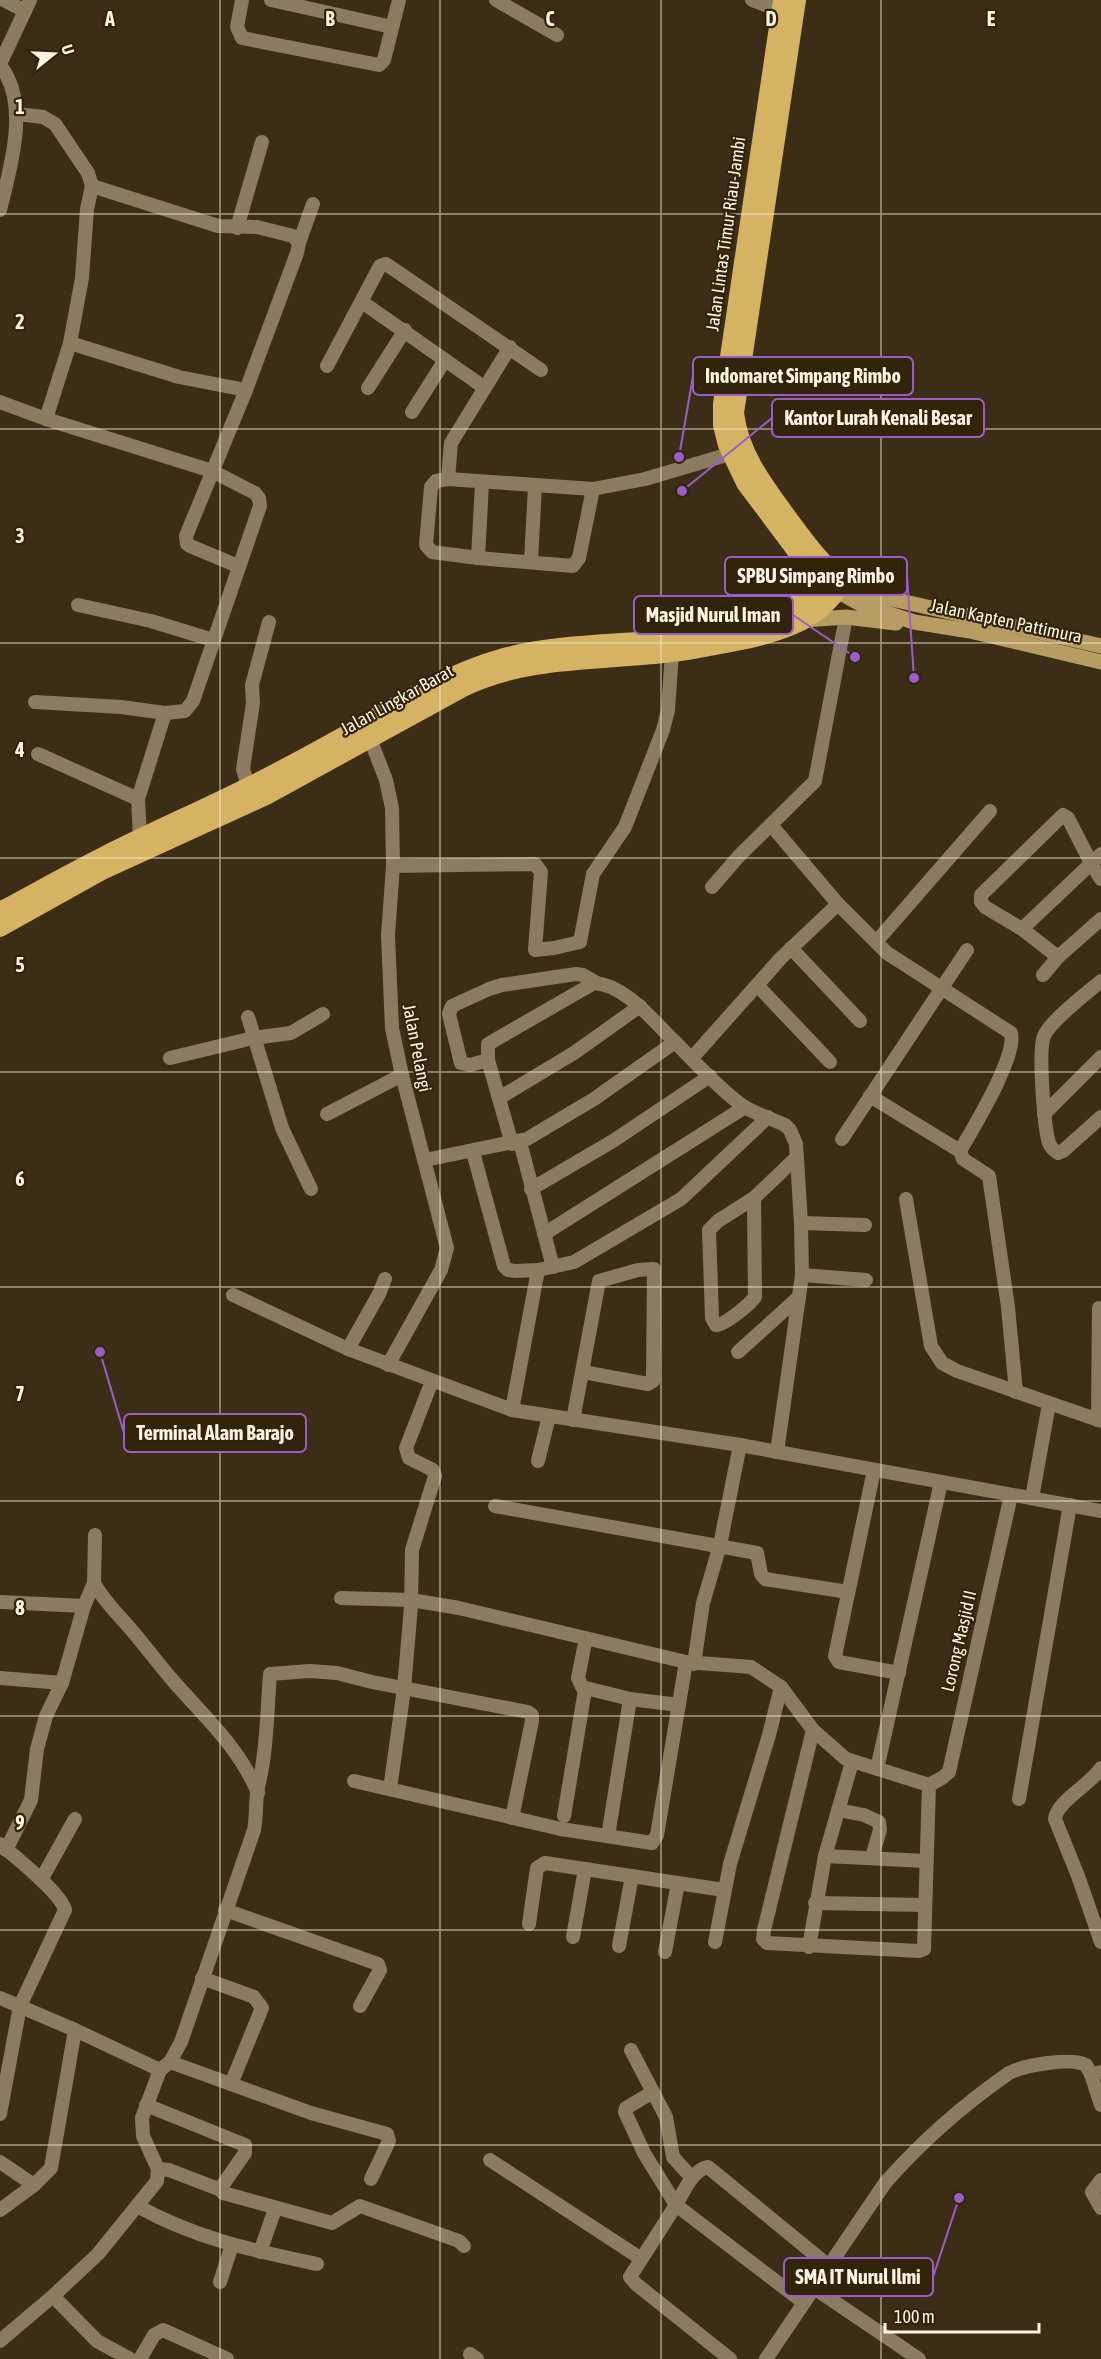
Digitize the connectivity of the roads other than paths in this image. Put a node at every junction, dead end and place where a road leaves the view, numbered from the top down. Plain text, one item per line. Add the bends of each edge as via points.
1 (4, 0) edge
2 (242, 0) edge
3 (271, 0) edge
4 (399, 0) edge
5 (497, 0) edge
6 (752, 0) edge
7 (797, 0) edge
8 (28, 5) edge
9 (782, 5) edge
10 (392, 27) junction
11 (557, 35) dead end
12 (3, 50) edge
13 (0, 64) edge
14 (17, 114) junction
15 (262, 142) dead end
16 (92, 186) junction
17 (313, 204) dead end
18 (0, 210) edge
19 (237, 228) junction
20 (299, 243) junction
21 (753, 246) junction
22 (362, 302) junction
23 (405, 330) junction
24 (70, 343) junction
25 (510, 347) junction
26 (445, 360) junction
27 (327, 366) dead end
28 (541, 370) dead end
29 (368, 388) dead end
30 (485, 388) junction
31 (246, 390) junction
32 (0, 402) edge
33 (412, 412) dead end
34 (46, 419) junction
35 (737, 452) junction
36 (212, 471) junction
37 (448, 479) junction
38 (482, 483) junction
39 (534, 486) junction
40 (593, 489) junction
41 (478, 558) junction
42 (802, 559) junction
43 (531, 561) junction
44 (238, 566) junction
45 (837, 583) junction
46 (78, 605) dead end
47 (785, 612) junction
48 (846, 617) junction
49 (804, 620) junction
50 (269, 622) dead end
51 (914, 622) junction
52 (213, 640) junction
53 (672, 653) junction
54 (1101, 657) edge
55 (35, 702) dead end
56 (165, 713) junction
57 (367, 731) junction
58 (38, 754) dead end
59 (248, 786) junction
60 (138, 799) junction
61 (990, 811) dead end
62 (771, 825) junction
63 (140, 838) junction
64 (1096, 859) edge
65 (393, 866) junction
66 (1101, 879) edge
67 (712, 887) dead end
68 (838, 904) junction
69 (0, 911) edge
70 (1101, 920) edge
71 (0, 928) edge
72 (1022, 929) junction
73 (876, 942) junction
74 (791, 948) junction
75 (967, 951) dead end
76 (1059, 957) junction
77 (1043, 975) dead end
78 (1101, 981) edge
79 (597, 983) junction
80 (758, 985) junction
81 (942, 989) junction
82 (640, 1006) junction
83 (323, 1014) dead end
84 (248, 1017) dead end
85 (860, 1021) dead end
86 (253, 1038) junction
87 (675, 1042) junction
88 (1101, 1057) edge
89 (170, 1058) dead end
90 (692, 1058) junction
91 (488, 1060) junction
92 (830, 1062) dead end
93 (402, 1075) junction
94 (710, 1076) junction
95 (870, 1096) junction
96 (499, 1098) junction
97 (744, 1107) junction
98 (327, 1114) dead end
99 (1044, 1114) junction
100 (768, 1117) junction
101 (1101, 1117) edge
102 (842, 1139) dead end
103 (516, 1143) junction
104 (960, 1151) junction
105 (473, 1152) junction
106 (796, 1157) junction
107 (425, 1160) junction
108 (311, 1189) dead end
109 (531, 1189) junction
110 (754, 1198) junction
111 (906, 1199) dead end
112 (801, 1223) junction
113 (865, 1225) dead end
114 (544, 1234) junction
115 (553, 1267) junction
116 (538, 1270) junction
117 (802, 1275) junction
118 (385, 1279) dead end
119 (866, 1280) dead end
120 (233, 1295) dead end
121 (799, 1297) junction
122 (1098, 1308) dead end
123 (348, 1349) junction
124 (738, 1352) dead end
125 (388, 1365) junction
126 (583, 1372) junction
127 (432, 1381) junction
128 (1016, 1392) junction
129 (1049, 1404) junction
130 (512, 1410) junction
131 (549, 1416) junction
132 (573, 1420) junction
133 (1099, 1421) edge
134 (740, 1445) junction
135 (777, 1452) junction
136 (538, 1461) dead end
137 (874, 1470) junction
138 (941, 1482) junction
139 (1011, 1494) junction
140 (1032, 1498) junction
141 (1070, 1505) junction
142 (495, 1506) dead end
143 (1101, 1511) edge
144 (95, 1535) dead end
145 (720, 1545) junction
146 (94, 1583) junction
147 (848, 1592) junction
148 (341, 1599) dead end
149 (411, 1600) junction
150 (0, 1602) edge
151 (84, 1606) junction
152 (586, 1638) junction
153 (690, 1663) junction
154 (899, 1674) junction
155 (0, 1678) edge
156 (62, 1683) junction
157 (781, 1687) junction
158 (404, 1689) junction
159 (585, 1689) junction
160 (630, 1699) junction
161 (679, 1706) junction
162 (813, 1730) junction
163 (852, 1762) junction
164 (1101, 1768) edge
165 (877, 1769) junction
166 (354, 1781) dead end
167 (928, 1785) junction
168 (390, 1789) junction
169 (258, 1793) junction
170 (1018, 1799) dead end
171 (838, 1810) junction
172 (564, 1816) dead end
173 (512, 1818) junction
174 (75, 1819) dead end
175 (609, 1830) dead end
176 (3, 1847) edge
177 (825, 1856) junction
178 (872, 1857) junction
179 (926, 1860) junction
180 (585, 1869) junction
181 (632, 1876) junction
182 (41, 1880) junction
183 (678, 1883) junction
184 (724, 1890) junction
185 (815, 1902) junction
186 (925, 1905) junction
187 (225, 1910) junction
188 (529, 1924) dead end
189 (573, 1937) dead end
190 (715, 1942) dead end
191 (1101, 1942) edge
192 (618, 1946) dead end
193 (809, 1947) junction
194 (665, 1952) dead end
195 (202, 1978) junction
196 (0, 1998) edge
197 (20, 2006) junction
198 (360, 2006) dead end
199 (75, 2030) junction
200 (631, 2050) dead end
201 (165, 2066) junction
202 (1096, 2073) edge
203 (231, 2085) junction
204 (653, 2092) junction
205 (146, 2105) junction
206 (1101, 2105) edge
207 (0, 2114) edge
208 (490, 2160) dead end
209 (0, 2162) edge
210 (158, 2169) junction
211 (693, 2178) junction
212 (370, 2179) dead end
213 (1101, 2180) edge
214 (34, 2185) junction
215 (221, 2190) junction
216 (676, 2205) junction
217 (137, 2206) junction
218 (1101, 2208) edge
219 (275, 2209) junction
220 (0, 2210) edge
221 (232, 2245) junction
222 (465, 2246) dead end
223 (260, 2252) junction
224 (640, 2258) junction
225 (317, 2264) dead end
226 (830, 2267) junction
227 (220, 2282) dead end
228 (814, 2288) junction
229 (53, 2296) junction
230 (803, 2302) junction
231 (0, 2341) edge
232 (130, 2359) edge
233 (140, 2359) edge
234 (227, 2359) edge
235 (730, 2359) edge
236 (766, 2359) edge
237 (919, 2359) edge

1 - 8 street
2 - 10 street via 237,27 242,38 374,65 381,65 384,60
3 - 10 street
4 - 10 street
5 - 11 street
6 - 9 street
7 - 21 highway, Jalan Lintas Timur Riau-Jambi
8 - 12 street
9 - 21 highway, Jalan Lintas Timur Riau-Jambi
12 - 13 street
13 - 14 street via 11,81
14 - 16 street via 43,117 55,124 88,173
14 - 18 street
15 - 19 street
16 - 19 street via 218,226
16 - 24 street
17 - 20 street
19 - 20 street via 257,227 293,236
20 - 31 street
21 - 35 highway, Jalan Lintas Timur Riau-Jambi via 722,404 722,425
22 - 23 street
22 - 25 street via 380,266 389,264
22 - 27 street
23 - 26 street
23 - 29 street
24 - 31 street via 179,377
24 - 34 street
25 - 28 street
25 - 30 street
26 - 30 street
26 - 33 street
30 - 37 street via 451,443
31 - 36 street
32 - 34 street
34 - 36 street
35 - 40 street via 645,479
35 - 42 highway, Jalan Lintas Timur Riau-Jambi via 746,483
35 - 45 highway, Jalan Lintas Timur Riau-Jambi
36 - 44 street via 259,498 260,506
36 - 44 street via 186,536 187,544
37 - 38 street
37 - 41 street via 436,481 431,487 426,545 432,552
38 - 39 street
38 - 41 street
39 - 40 street
39 - 43 street
40 - 43 street via 578,562 569,566
41 - 43 street
42 - 45 highway, Jalan Lintas Timur Riau-Jambi
42 - 47 highway via 799,586
44 - 52 street
45 - 47 highway, Jalan Lingkar Barat
45 - 49 highway, Jalan Lingkar Barat via 817,612
45 - 51 main road, Jalan Kapten Pattimura via 862,605
45 - 54 main road, Jalan Kapten Pattimura
46 - 52 street
47 - 57 highway, Jalan Lingkar Barat via 706,633 562,646 505,656 464,670 406,699
48 - 49 main road
48 - 51 main road via 893,624
48 - 62 street via 818,774 811,787
49 - 53 highway, Jalan Lingkar Barat via 758,638
50 - 59 street via 252,685 253,704 243,769
51 - 54 main road, Jalan Kapten Pattimura
52 - 56 street via 190,706 181,712
53 - 57 highway, Jalan Lingkar Barat via 511,669
53 - 65 street via 663,730 625,827 593,873 580,942 535,950 541,872 535,864
55 - 56 street
56 - 60 street
57 - 59 highway, Jalan Lingkar Barat
57 - 65 street, Jalan Pelangi via 390,794
57 - 71 highway, Jalan Lingkar Barat via 266,796 104,870
58 - 60 street
59 - 63 highway, Jalan Lingkar Barat
60 - 63 street
61 - 73 street
62 - 67 street
62 - 68 street
63 - 69 highway, Jalan Lingkar Barat
64 - 66 street
64 - 72 street
64 - 72 street via 1068,818 1060,816 981,895 985,907
65 - 93 street, Jalan Pelangi via 388,935 390,1007
68 - 73 street
68 - 74 street
70 - 76 street
72 - 76 street
73 - 81 street via 898,962
74 - 80 street
74 - 85 street
75 - 81 street
76 - 77 street
78 - 99 street via 1043,1036
79 - 82 street via 624,994
79 - 91 street via 588,984 490,1041
79 - 91 street via 576,974 513,983 452,1006 448,1014 461,1063
80 - 90 street
80 - 92 street
81 - 95 street
81 - 104 street via 1010,1031 1012,1039 991,1098
82 - 87 street
82 - 96 street
83 - 86 street via 291,1033
84 - 86 street
86 - 89 street
86 - 108 street via 282,1128
87 - 90 street
87 - 103 street via 594,1099
88 - 99 street
90 - 94 street
91 - 96 street
93 - 98 street
93 - 107 street, Jalan Pelangi
94 - 97 street
94 - 109 street via 613,1141
95 - 102 street
95 - 104 street
96 - 103 street
97 - 100 street
97 - 114 street
99 - 101 street via 1049,1143 1058,1153
100 - 106 street via 790,1130
100 - 115 street via 681,1199 574,1262
103 - 105 street
103 - 109 street
104 - 128 street via 963,1159 986,1173 990,1181
105 - 107 street
105 - 116 street via 504,1266 515,1271
106 - 110 street
106 - 112 street
107 - 125 street, Jalan Pelangi via 446,1254
109 - 114 street
110 - 110 street via 709,1230 712,1318 716,1325 755,1297
111 - 128 street via 926,1323 936,1356 957,1371
112 - 113 street
112 - 117 street
114 - 115 street
115 - 116 street
116 - 130 street
117 - 119 street
117 - 121 street
118 - 123 street
120 - 123 street
121 - 124 street
121 - 135 street
122 - 133 street
123 - 125 street
125 - 127 street
126 - 126 street via 648,1384 653,1381 654,1269 599,1281
126 - 132 street
127 - 130 street
127 - 149 street via 406,1448 409,1458 435,1474 412,1550
128 - 129 street
129 - 133 street
129 - 140 street
130 - 131 street
131 - 132 street
131 - 136 street
132 - 134 street
134 - 135 street
134 - 145 street
135 - 137 street
137 - 138 street
137 - 147 street
138 - 139 street
138 - 154 street
139 - 140 street
139 - 167 street, Lorong Masjid II via 949,1772
140 - 141 street
141 - 143 street
141 - 170 street
142 - 145 street
144 - 146 street
145 - 147 street via 757,1553 765,1579
145 - 153 street
146 - 151 street
146 - 169 street via 106,1604 226,1739
147 - 154 street via 835,1659
148 - 149 street
149 - 152 street
149 - 158 street
150 - 151 street
151 - 156 street
152 - 153 street
152 - 159 street via 578,1678
153 - 157 street via 751,1667
153 - 161 street
154 - 165 street
155 - 156 street
156 - 176 street via 40,1734 30,1800
157 - 162 street
157 - 184 street
158 - 168 street
158 - 169 street via 337,1673 270,1674
158 - 173 street via 532,1715
159 - 160 street
159 - 172 street
160 - 161 street
160 - 175 street
161 - 173 street via 657,1835 652,1843 561,1830
162 - 163 street
162 - 193 street via 763,1937 768,1943
163 - 165 street
163 - 171 street
164 - 191 street via 1055,1814
165 - 167 street
166 - 168 street
167 - 179 street
168 - 173 street
169 - 187 street via 254,1830
171 - 177 street
171 - 178 street via 879,1822
174 - 182 street
176 - 182 street
177 - 178 street
177 - 185 street
178 - 179 street
179 - 186 street
180 - 181 street
180 - 188 street via 539,1865
180 - 189 street
181 - 183 street
181 - 192 street
182 - 197 street via 63,1903 64,1912
183 - 184 street
183 - 194 street
184 - 190 street
185 - 186 street
185 - 193 street
186 - 193 street via 925,1947 921,1951
187 - 195 street
187 - 198 street via 378,1964 380,1970
195 - 201 street via 181,2042
195 - 203 street via 254,1997 261,2004 261,2014
196 - 197 street
197 - 199 street
197 - 207 street
199 - 201 street
199 - 214 street via 51,2165
200 - 204 street
201 - 203 street
201 - 205 street
202 - 206 street
202 - 226 street via 1076,2062 1009,2073 957,2111 885,2182
203 - 212 street via 387,2134 389,2141
204 - 211 street via 668,2121 673,2156
204 - 216 street via 625,2111 644,2153
205 - 210 street via 141,2129
205 - 215 street via 245,2145 245,2153
208 - 224 street
209 - 214 street
210 - 215 street
210 - 217 street via 155,2184
211 - 216 street
211 - 226 street via 708,2167
213 - 218 street via 1092,2192
214 - 220 street
215 - 219 street
216 - 224 street
216 - 230 street
217 - 221 street via 190,2232
217 - 229 street via 98,2254
219 - 222 street via 332,2223 360,2206
219 - 223 street
221 - 223 street
221 - 227 street
223 - 225 street
224 - 235 street via 632,2280
226 - 228 street
228 - 230 street
228 - 237 street
229 - 231 street
229 - 232 street via 97,2341
230 - 236 street
233 - 234 street via 154,2335 165,2330

